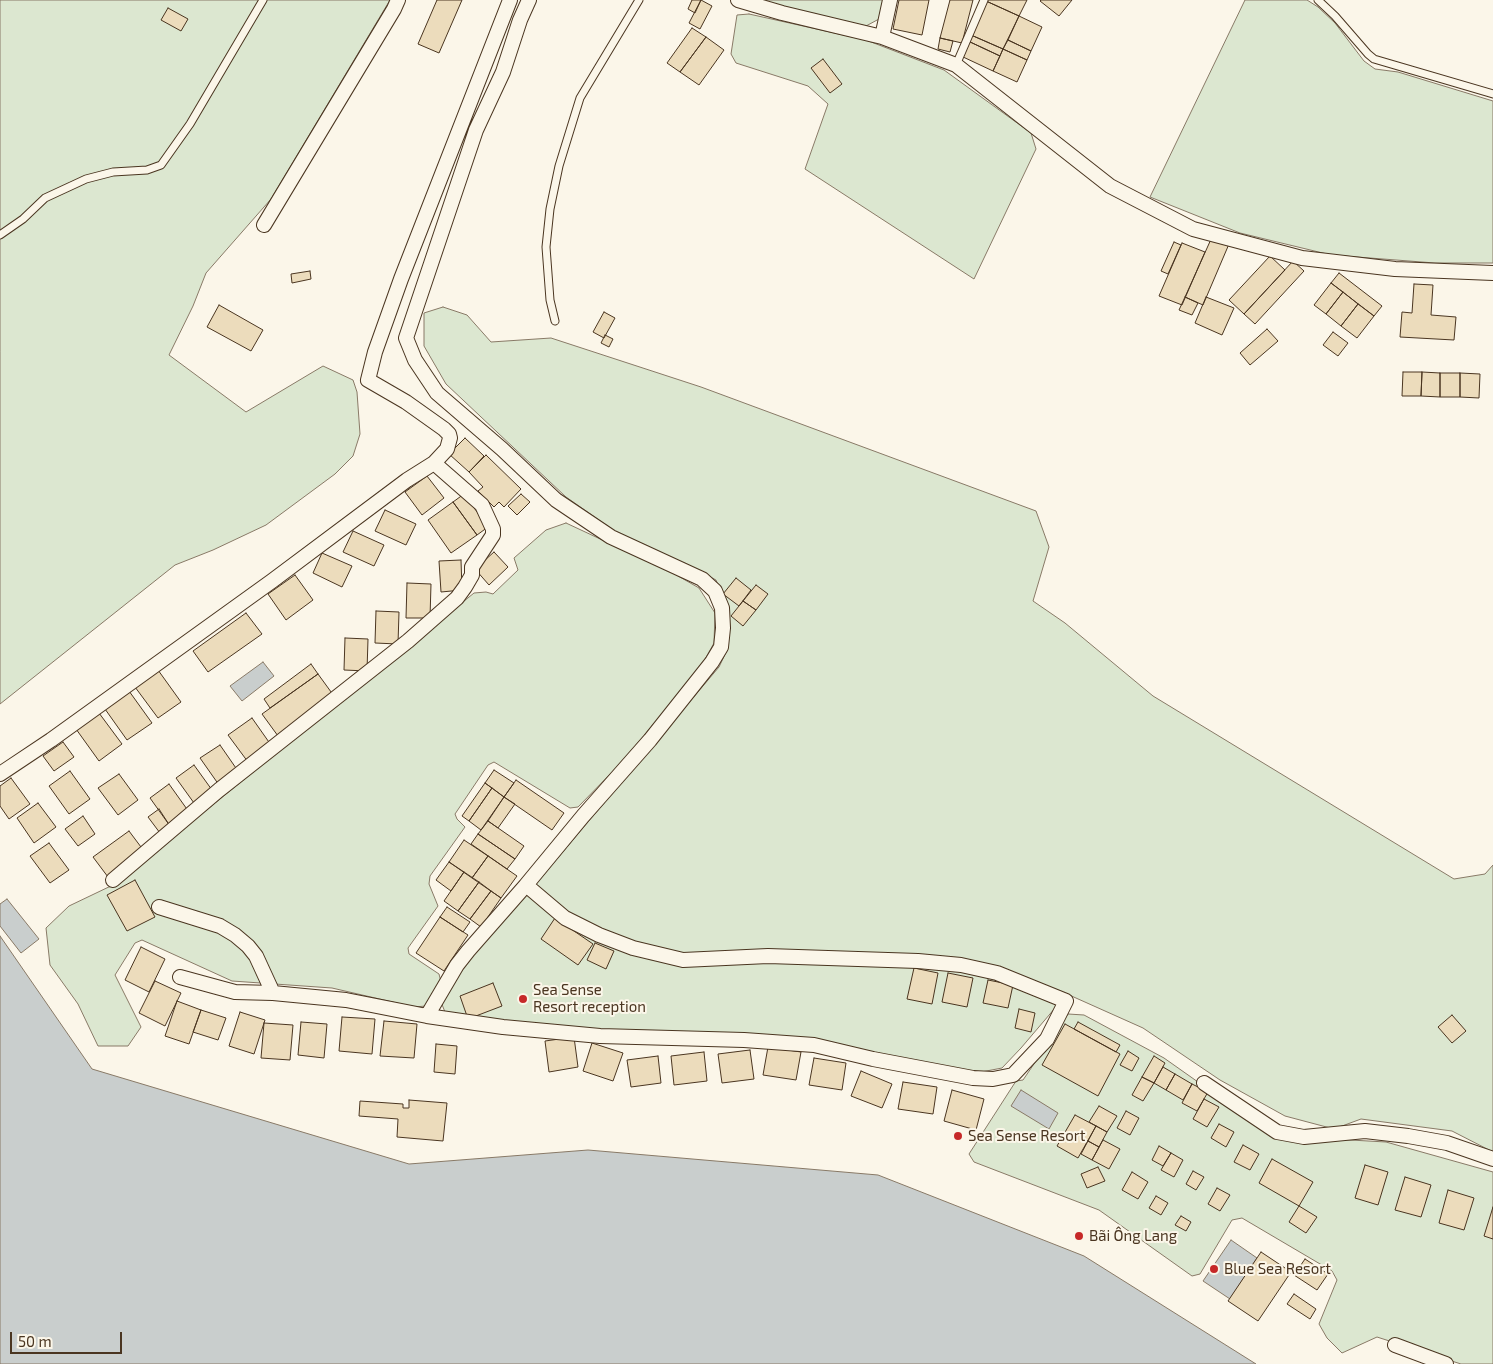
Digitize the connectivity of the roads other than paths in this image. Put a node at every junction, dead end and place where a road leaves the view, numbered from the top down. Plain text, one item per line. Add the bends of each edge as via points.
1 (263, 0) edge
2 (398, 0) edge
3 (510, 0) edge
4 (529, 0) edge
5 (639, 0) edge
6 (738, 0) edge
7 (890, 0) edge
8 (984, 0) edge
9 (1318, 0) edge
10 (882, 37) junction
11 (956, 65) junction
12 (1493, 94) edge
13 (264, 225) dead end
14 (0, 235) edge
15 (1493, 273) edge
16 (555, 321) dead end
17 (434, 463) junction
18 (0, 774) edge
19 (113, 880) dead end
20 (526, 885) junction
21 (159, 906) dead end
22 (180, 977) dead end
23 (273, 993) junction
24 (427, 1016) junction
25 (1204, 1083) dead end
26 (1493, 1159) edge
27 (1395, 1346) dead end
28 (1446, 1364) edge

1 - 14 lane via 190,124 161,165 86,179 45,198
2 - 13 street
3 - 17 street via 401,279 368,380 406,402 449,434 447,449
4 - 20 street via 503,72 476,130 406,338 415,360 437,393 556,500 611,537 702,579 715,591 722,608 723,628 721,647 712,662
5 - 16 lane via 580,98 559,166 546,247
6 - 10 street via 782,14
7 - 10 street
8 - 11 lane
9 - 12 lane via 1374,59
10 - 11 street
11 - 15 street via 1110,186 1193,229 1302,258 1395,269
17 - 18 street
17 - 19 street via 482,505 493,528 493,535 457,598
20 - 24 street via 468,950
20 - 24 street via 565,918 599,936 683,960 768,956 961,965 997,973 1066,1001 1048,1039 1013,1075 994,1079 972,1078 814,1045 600,1036
21 - 23 street via 220,926 235,935 256,956
22 - 23 street via 235,992
23 - 24 street via 346,1000
25 - 26 street via 1278,1132 1304,1137 1365,1131 1408,1136 1446,1143
27 - 28 street

